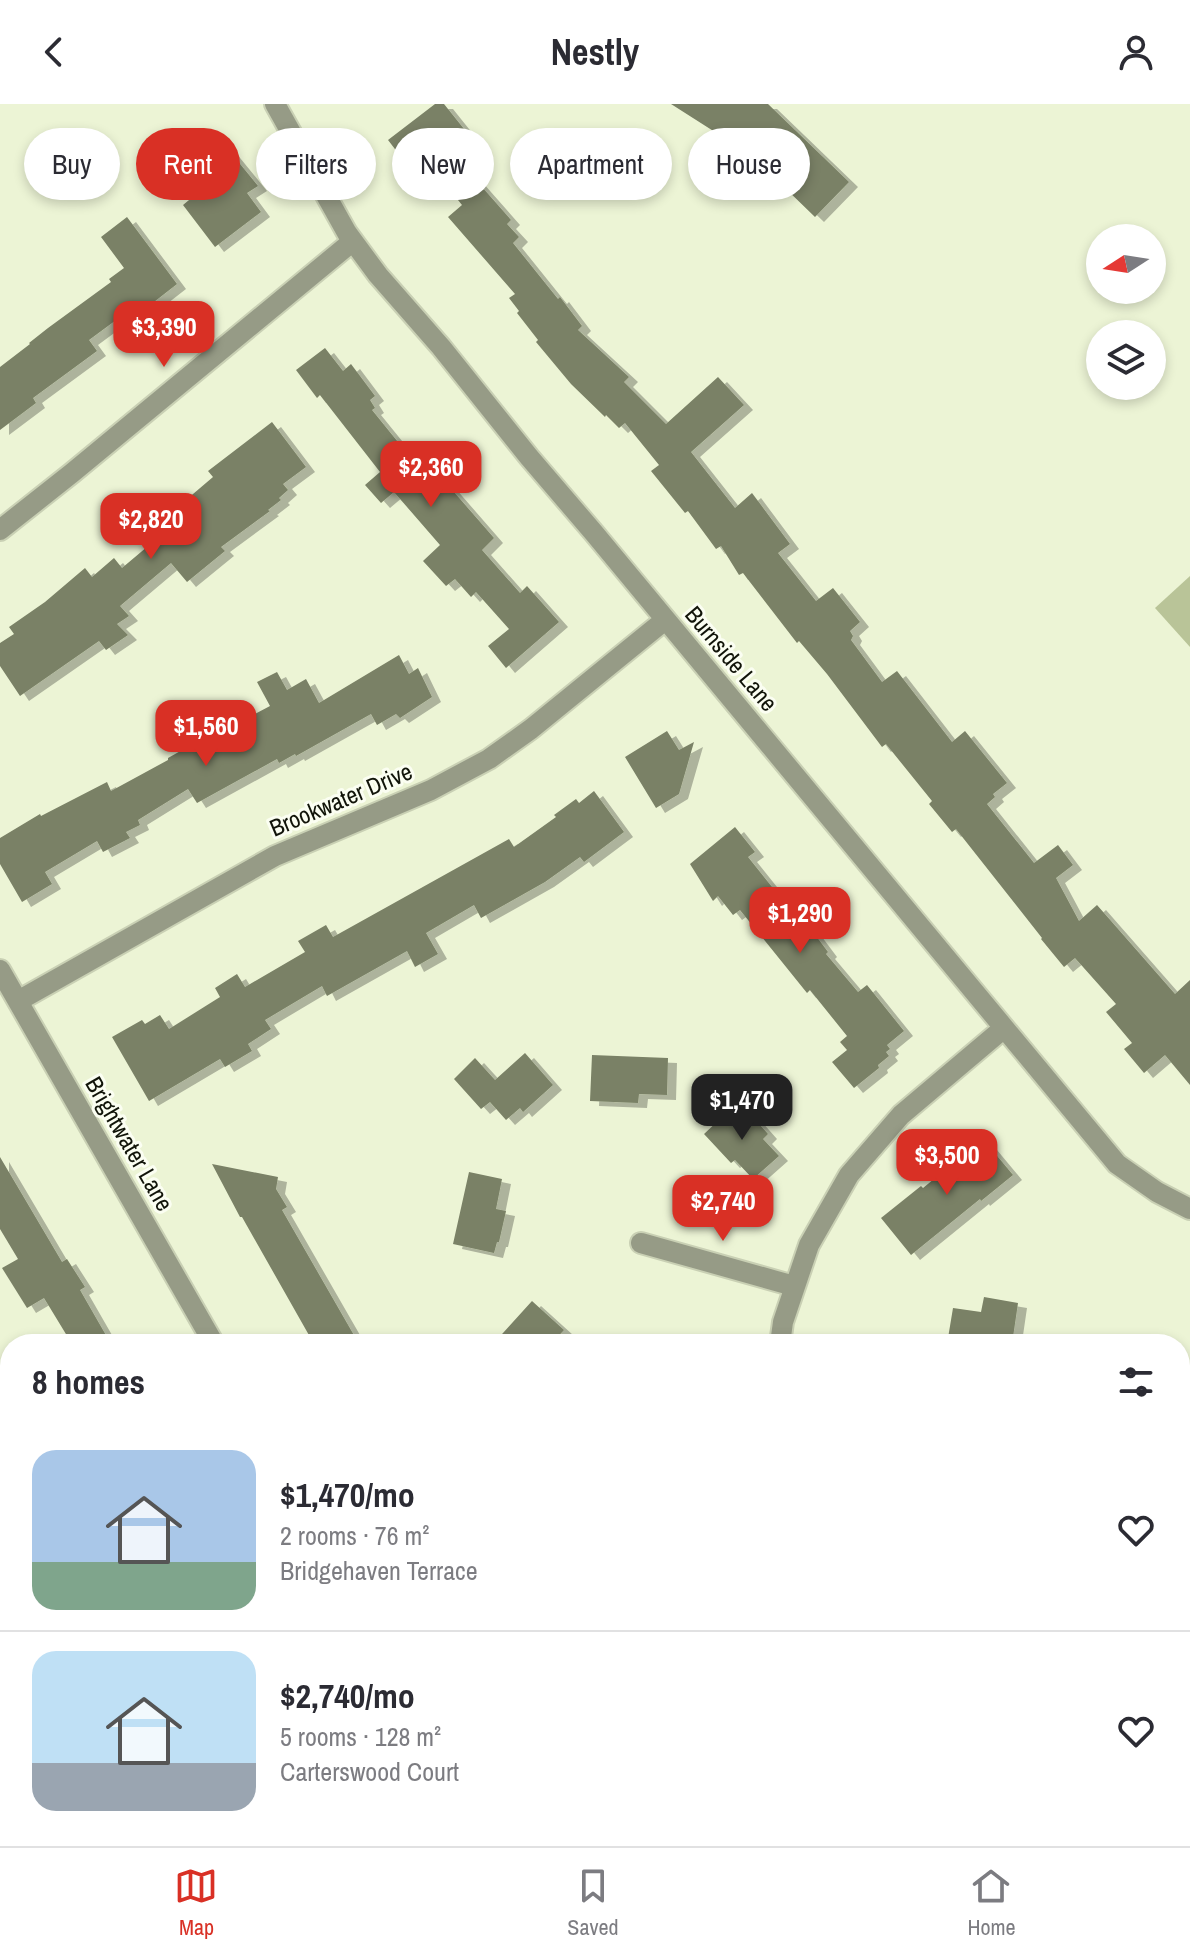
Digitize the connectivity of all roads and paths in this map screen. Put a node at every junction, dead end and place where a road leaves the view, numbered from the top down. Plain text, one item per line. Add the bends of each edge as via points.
1 (275, 104) edge
2 (353, 241) junction
3 (0, 530) edge
4 (665, 620) junction
5 (0, 970) edge
6 (18, 1001) junction
7 (1004, 1028) junction
8 (1190, 1209) edge
9 (641, 1243) dead end
10 (794, 1286) junction
11 (208, 1334) edge
12 (781, 1334) edge

1 - 2 street, Burnside Lane
2 - 3 street
2 - 4 street, Burnside Lane
4 - 6 street, Brookwater Drive via 489,759 431,790 275,856
4 - 7 street, Burnside Lane
5 - 6 street, Brightwater Lane
6 - 11 street, Brightwater Lane
7 - 8 street, Burnside Lane via 1117,1164
7 - 10 street via 901,1115 849,1175 809,1245
9 - 10 street
10 - 12 street

